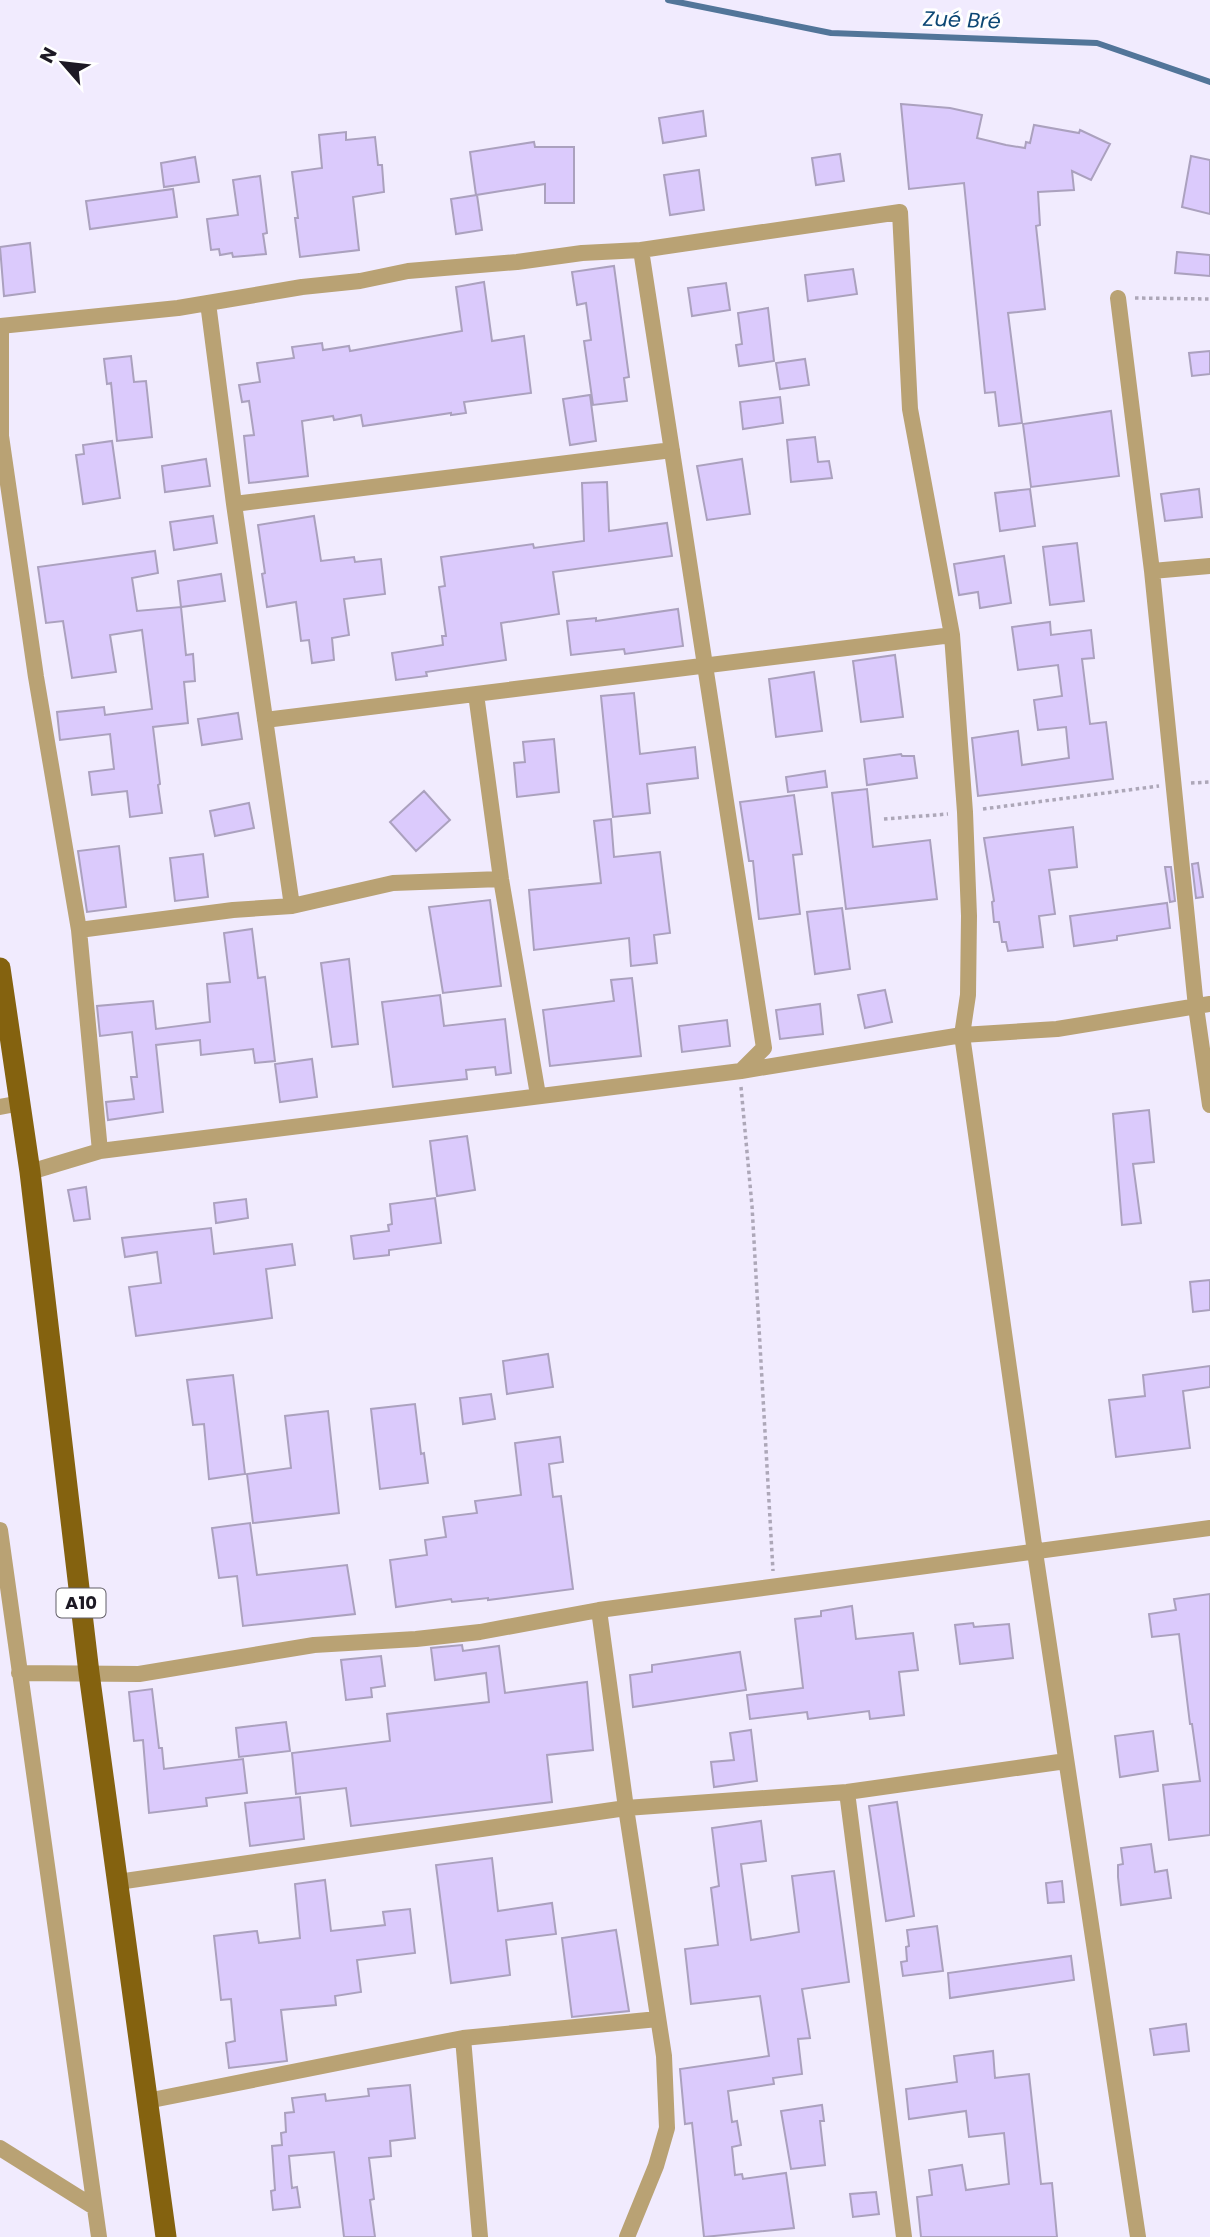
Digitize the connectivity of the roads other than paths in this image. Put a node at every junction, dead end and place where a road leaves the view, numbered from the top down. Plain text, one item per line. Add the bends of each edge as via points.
1 (641, 250) junction
2 (1118, 298) road end
3 (208, 303) junction
4 (1, 326) edge
5 (672, 450) junction
6 (234, 504) junction
7 (1210, 566) edge
8 (1152, 571) junction
9 (952, 635) junction
10 (705, 666) junction
11 (476, 694) junction
12 (265, 720) junction
13 (501, 878) junction
14 (292, 906) junction
15 (79, 930) junction
16 (0, 968) edge
17 (1203, 1006) edge
18 (962, 1034) junction
19 (741, 1071) junction
20 (538, 1095) junction
21 (10, 1105) edge
22 (1210, 1105) edge
23 (100, 1151) junction
24 (30, 1172) junction
25 (1210, 1528) edge
26 (0, 1530) edge
27 (1035, 1552) junction
28 (599, 1610) junction
29 (19, 1673) junction
30 (89, 1673) junction
31 (1066, 1761) junction
32 (848, 1792) junction
33 (625, 1808) junction
34 (118, 1882) junction
35 (658, 2019) junction
36 (463, 2038) junction
37 (147, 2101) junction
38 (0, 2148) edge
39 (94, 2207) junction
40 (99, 2237) edge
41 (166, 2237) edge
42 (480, 2237) edge
43 (626, 2237) edge
44 (904, 2237) edge
45 (1138, 2237) edge

1 - 3 street via 408,271
1 - 5 street
1 - 9 street via 901,212 910,410
2 - 8 street
3 - 4 street
3 - 6 street
4 - 15 street via 1,436
5 - 6 street
5 - 10 street
6 - 12 street
7 - 8 street
8 - 17 street
9 - 10 street
9 - 18 street via 970,916
10 - 11 street
10 - 19 street via 764,1048
11 - 12 street
11 - 13 street
12 - 14 street
13 - 14 street via 393,883
13 - 20 street
14 - 15 street
15 - 23 street
16 - 21 main road, A10
17 - 18 street via 1057,1029
17 - 22 street
18 - 19 street
18 - 27 street
19 - 20 street
20 - 23 street
21 - 24 main road, A10
23 - 24 street
24 - 30 main road, A10
25 - 27 street
26 - 29 street
27 - 28 street
27 - 31 street
28 - 30 street via 480,1632 314,1645 139,1674
28 - 33 street
29 - 30 street
29 - 39 street
30 - 34 main road, A10
31 - 32 street
31 - 45 street
32 - 33 street
32 - 44 street
33 - 34 street
33 - 35 street
34 - 37 main road, A10
35 - 36 street
35 - 43 street via 667,2128
36 - 37 street
36 - 42 street
37 - 41 main road, A10
38 - 39 street
39 - 40 street

